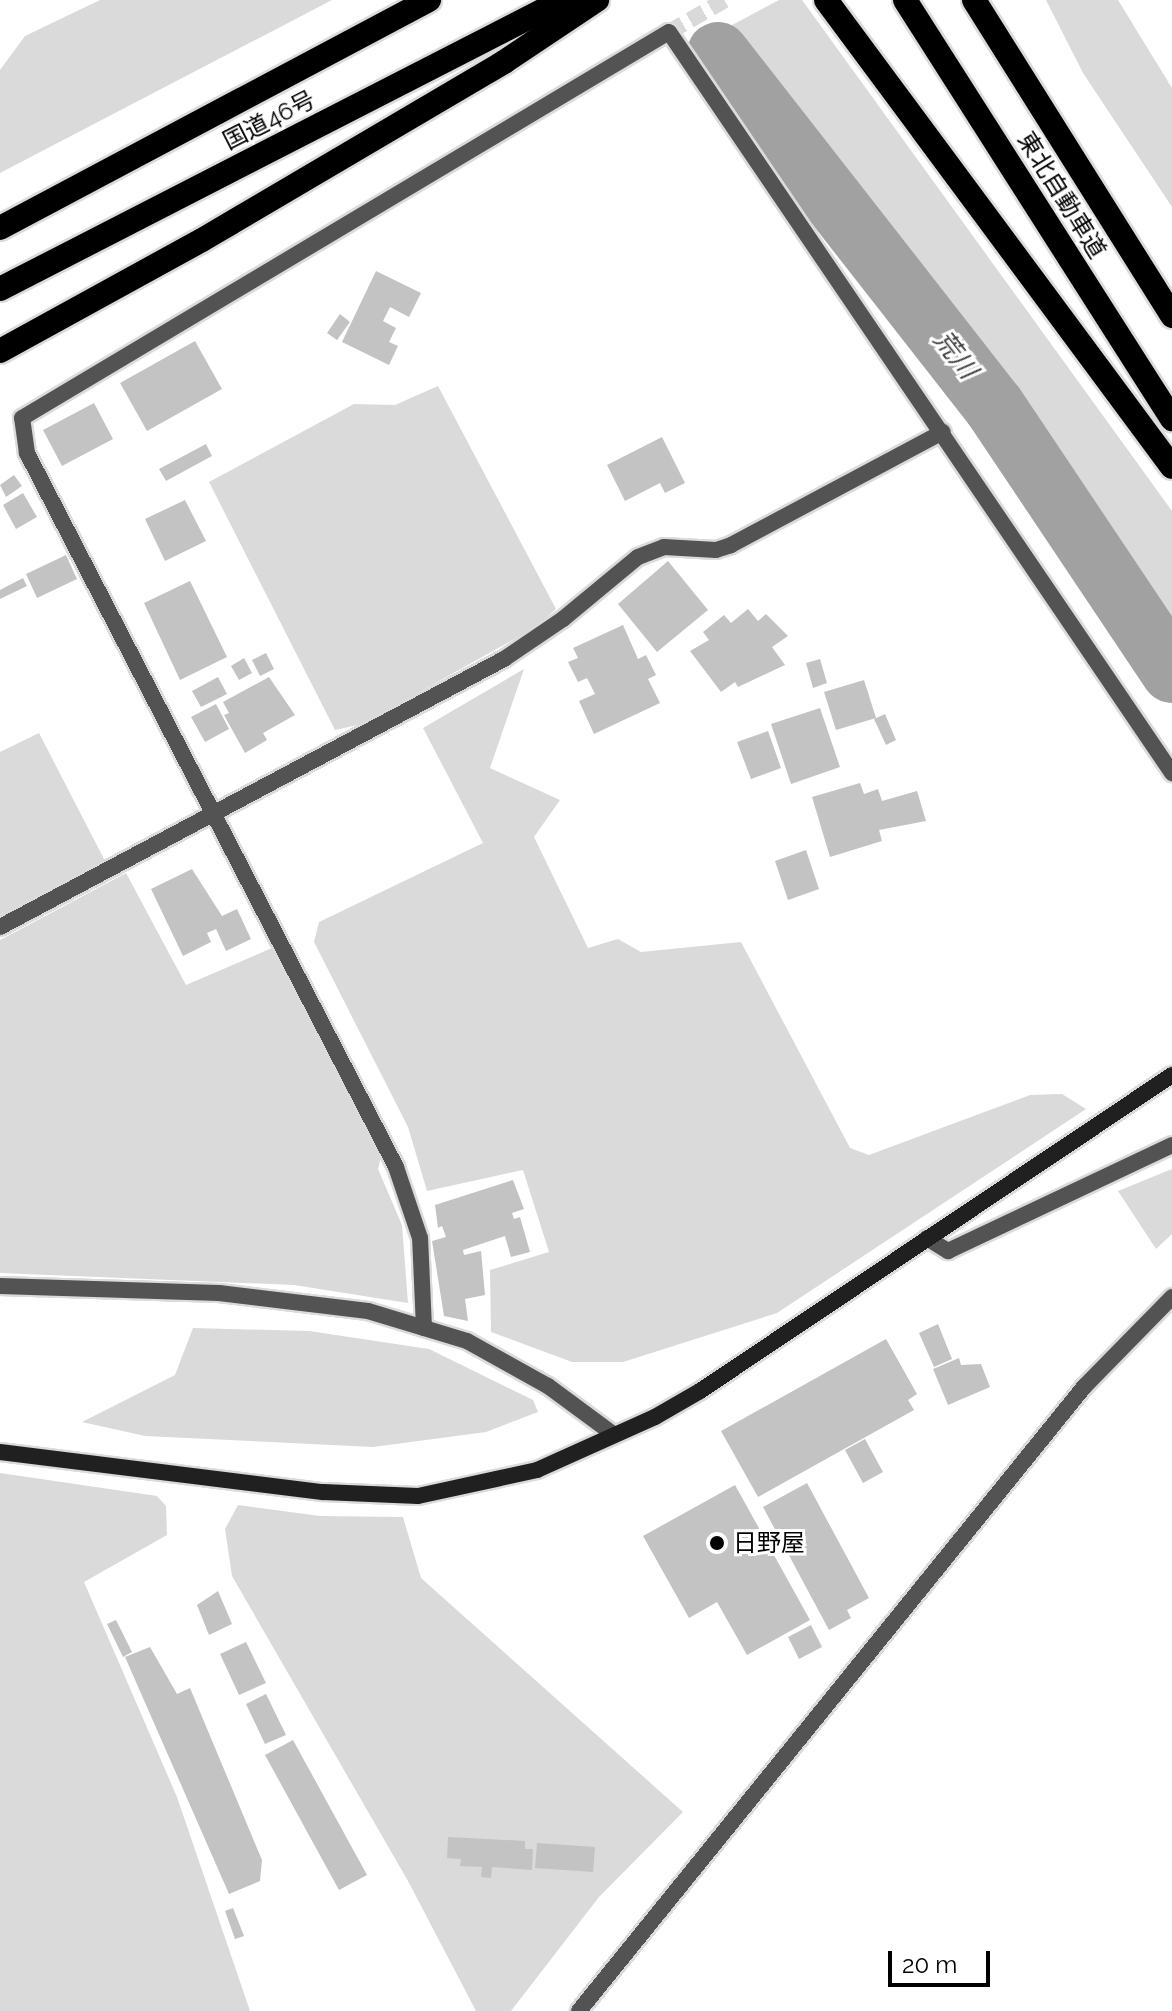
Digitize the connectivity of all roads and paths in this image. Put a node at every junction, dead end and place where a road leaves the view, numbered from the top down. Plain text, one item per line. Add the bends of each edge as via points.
1 (429, 0) edge
2 (563, 0) edge
3 (597, 0) edge
4 (826, 0) edge
5 (905, 0) edge
6 (974, 0) edge
7 (0, 228) edge
8 (0, 289) edge
9 (1172, 316) edge
10 (0, 351) edge
11 (1172, 419) edge
12 (943, 432) junction
13 (1172, 467) edge
14 (1172, 773) edge
15 (215, 816) junction
16 (0, 927) edge
17 (1172, 1075) edge
18 (1172, 1145) edge
19 (927, 1238) junction
20 (0, 1286) edge
21 (1172, 1297) edge
22 (424, 1328) junction
23 (613, 1434) junction
24 (0, 1452) edge
25 (579, 2011) edge

1 - 7 highway, 国道46号
2 - 8 highway, 国道46号
3 - 10 highway via 504,62
4 - 13 highway
5 - 11 highway, 東北自動車道
6 - 9 highway, 東北自動車道
12 - 14 street
12 - 15 street via 731,545 716,550 664,547 638,557 504,659
12 - 15 street via 669,32 22,418 27,453
15 - 16 street
15 - 22 street via 396,1167 420,1238
17 - 19 street
18 - 19 street via 948,1251
19 - 23 street via 700,1391
20 - 22 street via 219,1293 368,1311
21 - 25 street via 1084,1387
22 - 23 street via 467,1341 548,1386
23 - 24 street via 537,1470 418,1496 323,1492

